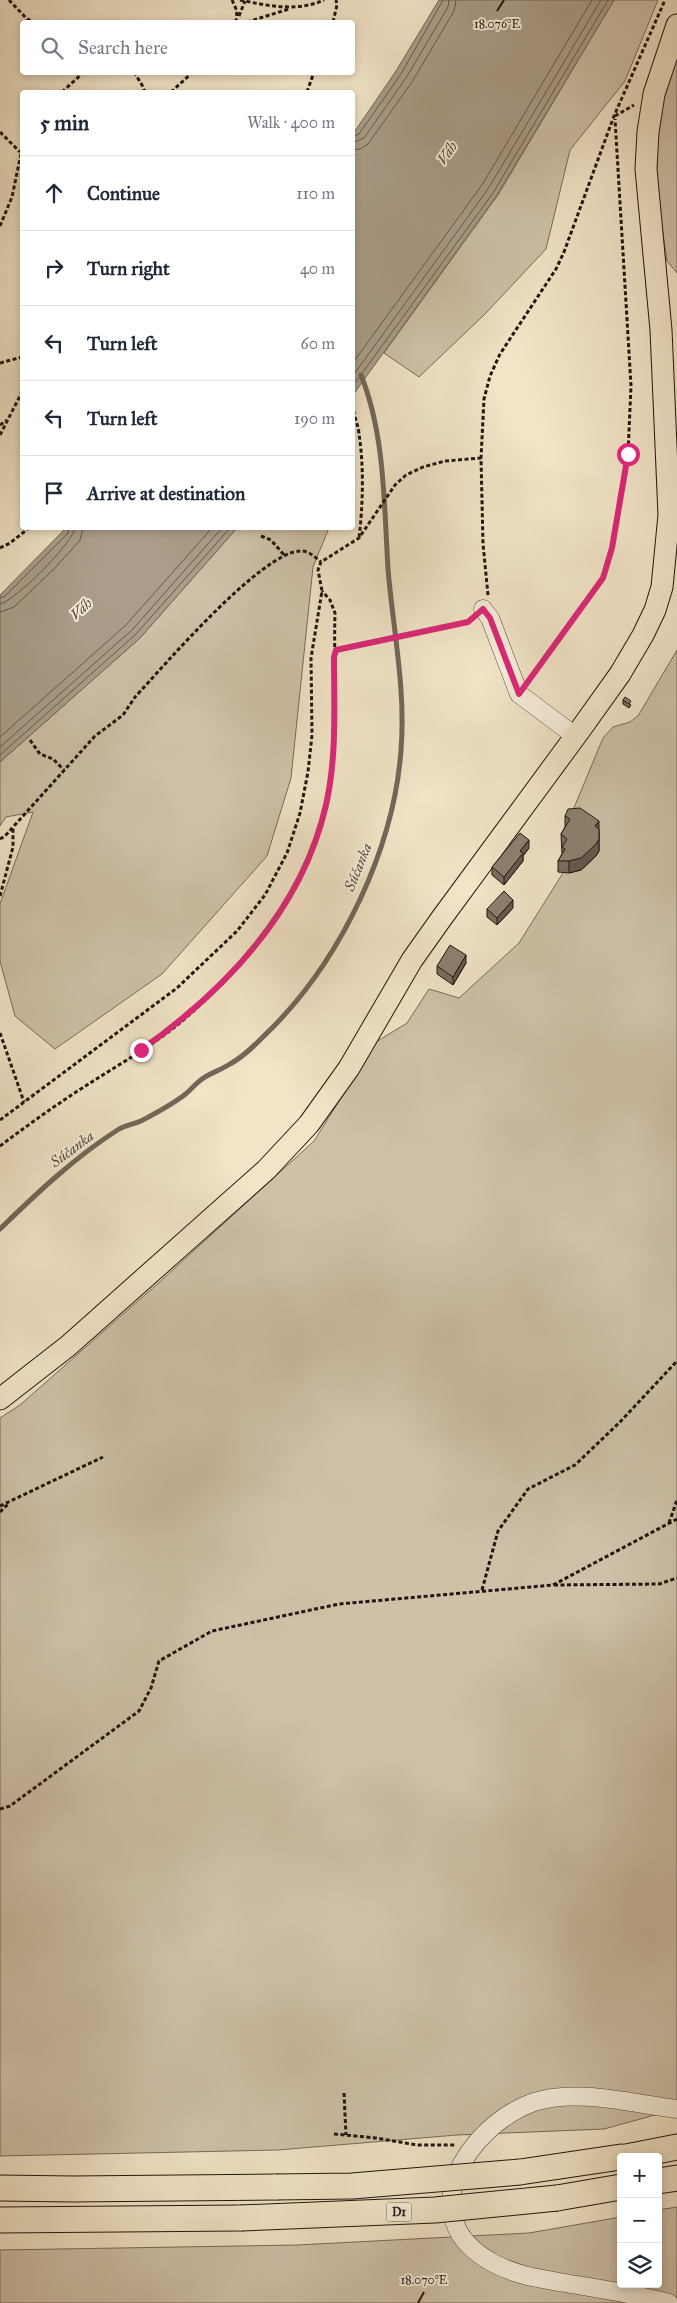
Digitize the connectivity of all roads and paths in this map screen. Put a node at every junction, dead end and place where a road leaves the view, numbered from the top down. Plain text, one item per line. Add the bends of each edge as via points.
1 (9, 0) edge
2 (232, 0) edge
3 (240, 0) edge
4 (324, 0) edge
5 (336, 0) edge
6 (665, 0) edge
7 (245, 1) edge
8 (290, 8) junction
9 (27, 20) edge
10 (237, 20) edge
11 (237, 20) edge
12 (253, 20) edge
13 (333, 20) edge
14 (677, 25) edge
15 (81, 75) edge
16 (136, 75) edge
17 (190, 75) edge
18 (313, 75) edge
19 (64, 90) edge
20 (144, 90) edge
21 (173, 90) edge
22 (308, 90) edge
23 (614, 116) junction
24 (0, 132) edge
25 (20, 149) edge
26 (20, 155) edge
27 (0, 226) edge
28 (20, 358) edge
29 (0, 363) edge
30 (20, 396) edge
31 (7, 420) junction
32 (355, 421) edge
33 (0, 425) edge
34 (0, 435) edge
35 (481, 458) junction
36 (27, 530) edge
37 (261, 536) dead end
38 (359, 538) junction
39 (0, 548) edge
40 (285, 556) junction
41 (321, 562) junction
42 (322, 591) junction
43 (483, 609) junction
44 (335, 652) junction
45 (519, 694) junction
46 (575, 736) junction
47 (30, 740) dead end
48 (64, 770) junction
49 (14, 826) junction
50 (0, 839) edge
51 (0, 896) edge
52 (0, 1033) edge
53 (24, 1102) junction
54 (0, 1120) edge
55 (0, 1146) edge
56 (677, 1361) edge
57 (0, 1399) edge
58 (103, 1457) dead end
59 (11, 1500) junction
60 (677, 1500) edge
61 (0, 1506) edge
62 (0, 1512) edge
63 (677, 1519) edge
64 (669, 1524) junction
65 (677, 1578) edge
66 (553, 1585) junction
67 (482, 1590) junction
68 (0, 1810) edge
69 (344, 2093) dead end
70 (677, 2109) edge
71 (334, 2134) dead end
72 (346, 2135) junction
73 (473, 2145) junction
74 (677, 2148) edge
75 (649, 2153) edge
76 (617, 2159) edge
77 (677, 2178) edge
78 (662, 2180) edge
79 (0, 2188) edge
80 (617, 2189) edge
81 (0, 2220) edge
82 (669, 2303) edge

1 - 9 path
2 - 10 path
3 - 7 path
4 - 8 path
5 - 13 path
6 - 23 path
7 - 8 path
7 - 11 path
8 - 12 path
14 - 46 main road via 654,94 646,169 665,405 669,515 665,568 655,610 643,635 620,674
15 - 19 path
16 - 20 path
17 - 21 path
18 - 22 path
23 - 35 path via 556,269 500,354 490,376 484,399
23 - 45 path via 631,405 628,454 619,511 603,578
24 - 25 path
26 - 27 path via 12,197
28 - 29 path
30 - 31 path
31 - 33 path
31 - 34 path
32 - 38 path via 359,432 363,497
35 - 38 path via 445,461 406,475 395,485
35 - 43 path via 483,544 488,590
36 - 39 path
37 - 40 path via 271,540
38 - 41 path
40 - 41 path via 302,551
40 - 48 path via 239,588 135,697 123,715 95,736
41 - 42 path via 318,570
42 - 44 path via 330,600 334,613
42 - 53 path via 311,658 312,735 308,772 300,813 287,853 264,895 237,931 177,988
43 - 44 path via 468,622 345,647
43 - 45 lane via 490,618
44 - 55 path via 336,718 326,804 305,866 283,911 249,955 180,1023
45 - 46 lane
46 - 57 main road via 412,960 349,1068 309,1124 266,1170 68,1346
47 - 48 path via 37,752 53,759
48 - 49 path
49 - 50 path
49 - 51 path via 13,847
52 - 53 path
53 - 54 path
56 - 67 path via 575,1465 528,1489 498,1531
58 - 59 path
59 - 61 path
59 - 62 path
60 - 64 path
63 - 64 path
64 - 66 path
65 - 66 path via 659,1584
66 - 67 path
67 - 68 path via 339,1604 212,1631 159,1661 151,1688 139,1711 10,1806
69 - 72 path
70 - 73 lane via 622,2101 556,2098 535,2102 515,2111
71 - 72 path
72 - 73 path via 417,2145
73 - 82 lane via 459,2169 451,2196 451,2211 461,2236 476,2252 493,2263 526,2276
74 - 75 highway
76 - 79 highway, D1, bridge via 520,2172 352,2186
77 - 78 highway
80 - 81 highway, D1, bridge via 435,2210 241,2218

